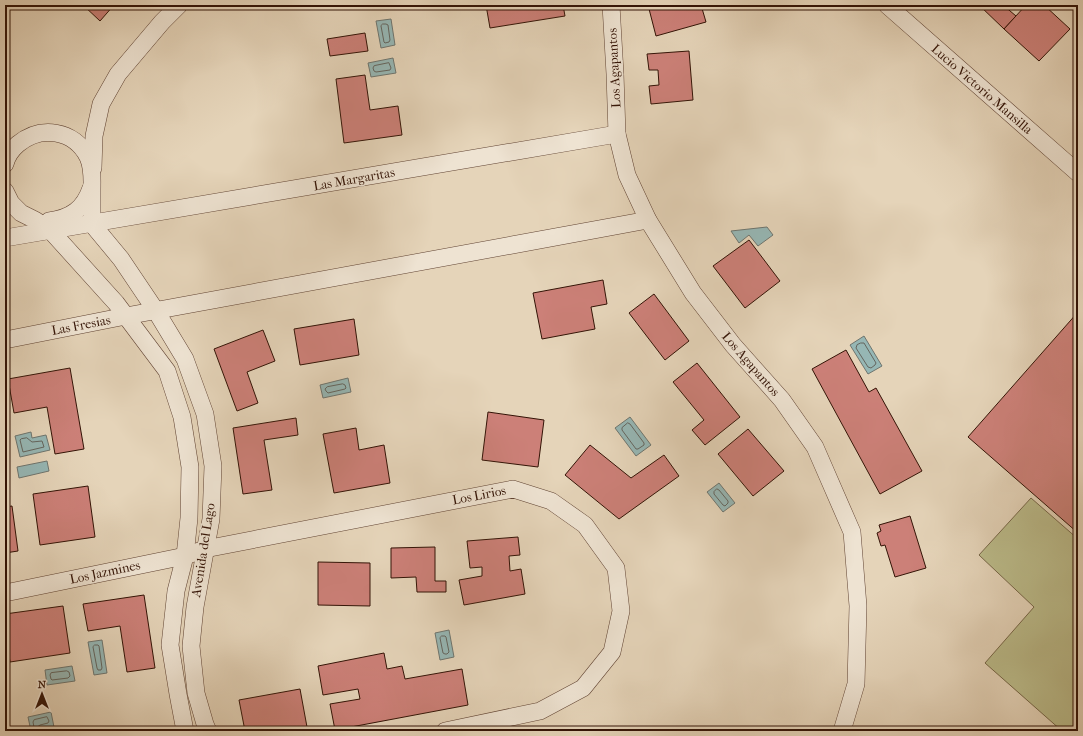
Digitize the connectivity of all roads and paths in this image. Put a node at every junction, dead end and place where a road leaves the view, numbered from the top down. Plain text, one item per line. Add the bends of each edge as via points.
1 (179, 5) edge
2 (611, 5) edge
3 (887, 5) edge
4 (617, 134) junction
5 (5, 164) edge
6 (1078, 173) edge
7 (92, 179) junction
8 (5, 191) edge
9 (35, 220) junction
10 (648, 220) junction
11 (92, 224) junction
12 (50, 230) junction
13 (5, 238) edge
14 (156, 311) junction
15 (126, 316) junction
16 (5, 340) edge
17 (205, 548) junction
18 (185, 556) junction
19 (5, 593) edge
20 (185, 731) edge
21 (208, 731) edge
22 (445, 731) edge
23 (842, 731) edge

1 - 7 street via 118,74 102,104 94,136
2 - 4 street, Los Agapantos
3 - 6 street, Lucio Victorio Mansilla
4 - 10 street, Los Agapantos via 627,175
4 - 11 street, Las Margaritas
5 - 7 street via 14,147 25,138 39,133 54,133 68,137 80,146 88,158
7 - 9 street, Avenida del Lago via 88,196 81,207 71,215 54,221
7 - 11 street
8 - 9 street, Avenida del Lago via 11,203 21,213
9 - 12 street, Avenida del Lago
10 - 14 street
10 - 23 street, Los Agapantos via 693,293 733,345 782,400 816,447 852,532 858,606 856,684
11 - 12 street
11 - 14 street, Avenida del Lago via 121,259
12 - 13 street
12 - 15 street, Avenida del Lago
14 - 15 street, Las Fresias
14 - 17 street, Avenida del Lago via 185,359 205,414 214,466 211,520
15 - 16 street, Las Fresias
15 - 18 street, Avenida del Lago via 167,372 182,417 190,467
17 - 18 street, Los Jazmines
17 - 21 street, Avenida del Lago via 191,646 196,693
17 - 22 street, Los Lirios via 513,489 551,501 585,525 616,568 621,611 612,652 583,688 540,711
18 - 19 street, Los Jazmines
18 - 20 street, Avenida del Lago via 176,591 170,645

